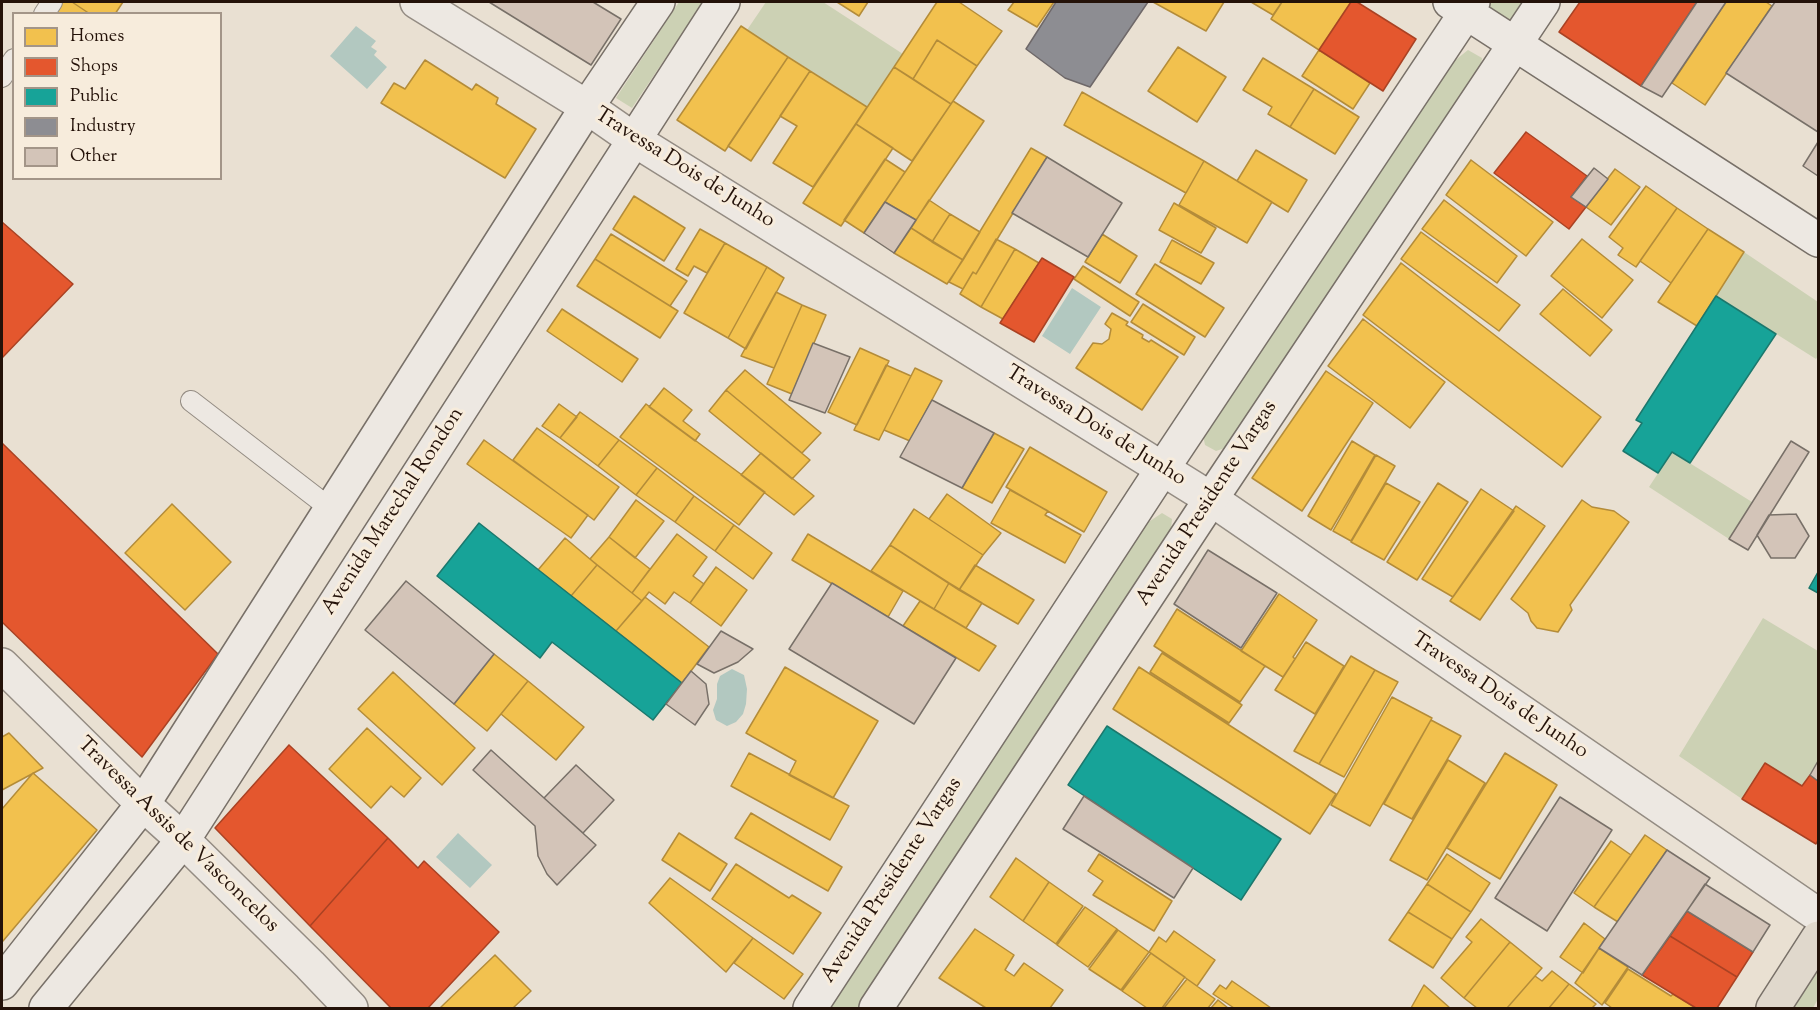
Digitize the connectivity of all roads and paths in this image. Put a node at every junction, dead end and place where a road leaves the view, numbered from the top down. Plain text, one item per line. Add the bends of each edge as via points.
1 (417, 2) edge
2 (658, 2) edge
3 (723, 2) edge
4 (1543, 2) edge
5 (1463, 5) edge
6 (1515, 43) junction
7 (12, 62) edge
8 (2, 77) edge
9 (587, 107) junction
10 (633, 139) junction
11 (1818, 240) edge
12 (191, 401) dead end
13 (1163, 468) junction
14 (1211, 499) junction
15 (331, 509) junction
16 (2, 665) edge
17 (143, 804) junction
18 (183, 840) junction
19 (1818, 915) edge
20 (1818, 938) edge
21 (2, 984) edge
22 (46, 1008) edge
23 (351, 1008) edge
24 (810, 1008) edge
25 (876, 1008) edge
26 (1773, 1008) edge

1 - 9 street, Travessa Dois de Junho
2 - 9 street
3 - 10 street, Avenida Marechal Rondon
4 - 6 street, Avenida Presidente Vargas
5 - 6 street
5 - 13 street, Avenida Presidente Vargas
6 - 11 street
6 - 14 street, Avenida Presidente Vargas
7 - 8 lane
9 - 10 street, Travessa Dois de Junho
9 - 15 street
10 - 13 street, Travessa Dois de Junho
10 - 18 street, Avenida Marechal Rondon
12 - 15 lane
13 - 14 street, Travessa Dois de Junho
13 - 24 street, Avenida Presidente Vargas
14 - 19 street, Travessa Dois de Junho
14 - 25 street, Avenida Presidente Vargas
15 - 17 street
16 - 17 street, Travessa Assis de Vasconcelos
17 - 18 street, Travessa Assis de Vasconcelos
17 - 21 street
18 - 22 street, Avenida Marechal Rondon
18 - 23 street, Travessa Assis de Vasconcelos
20 - 26 main road

